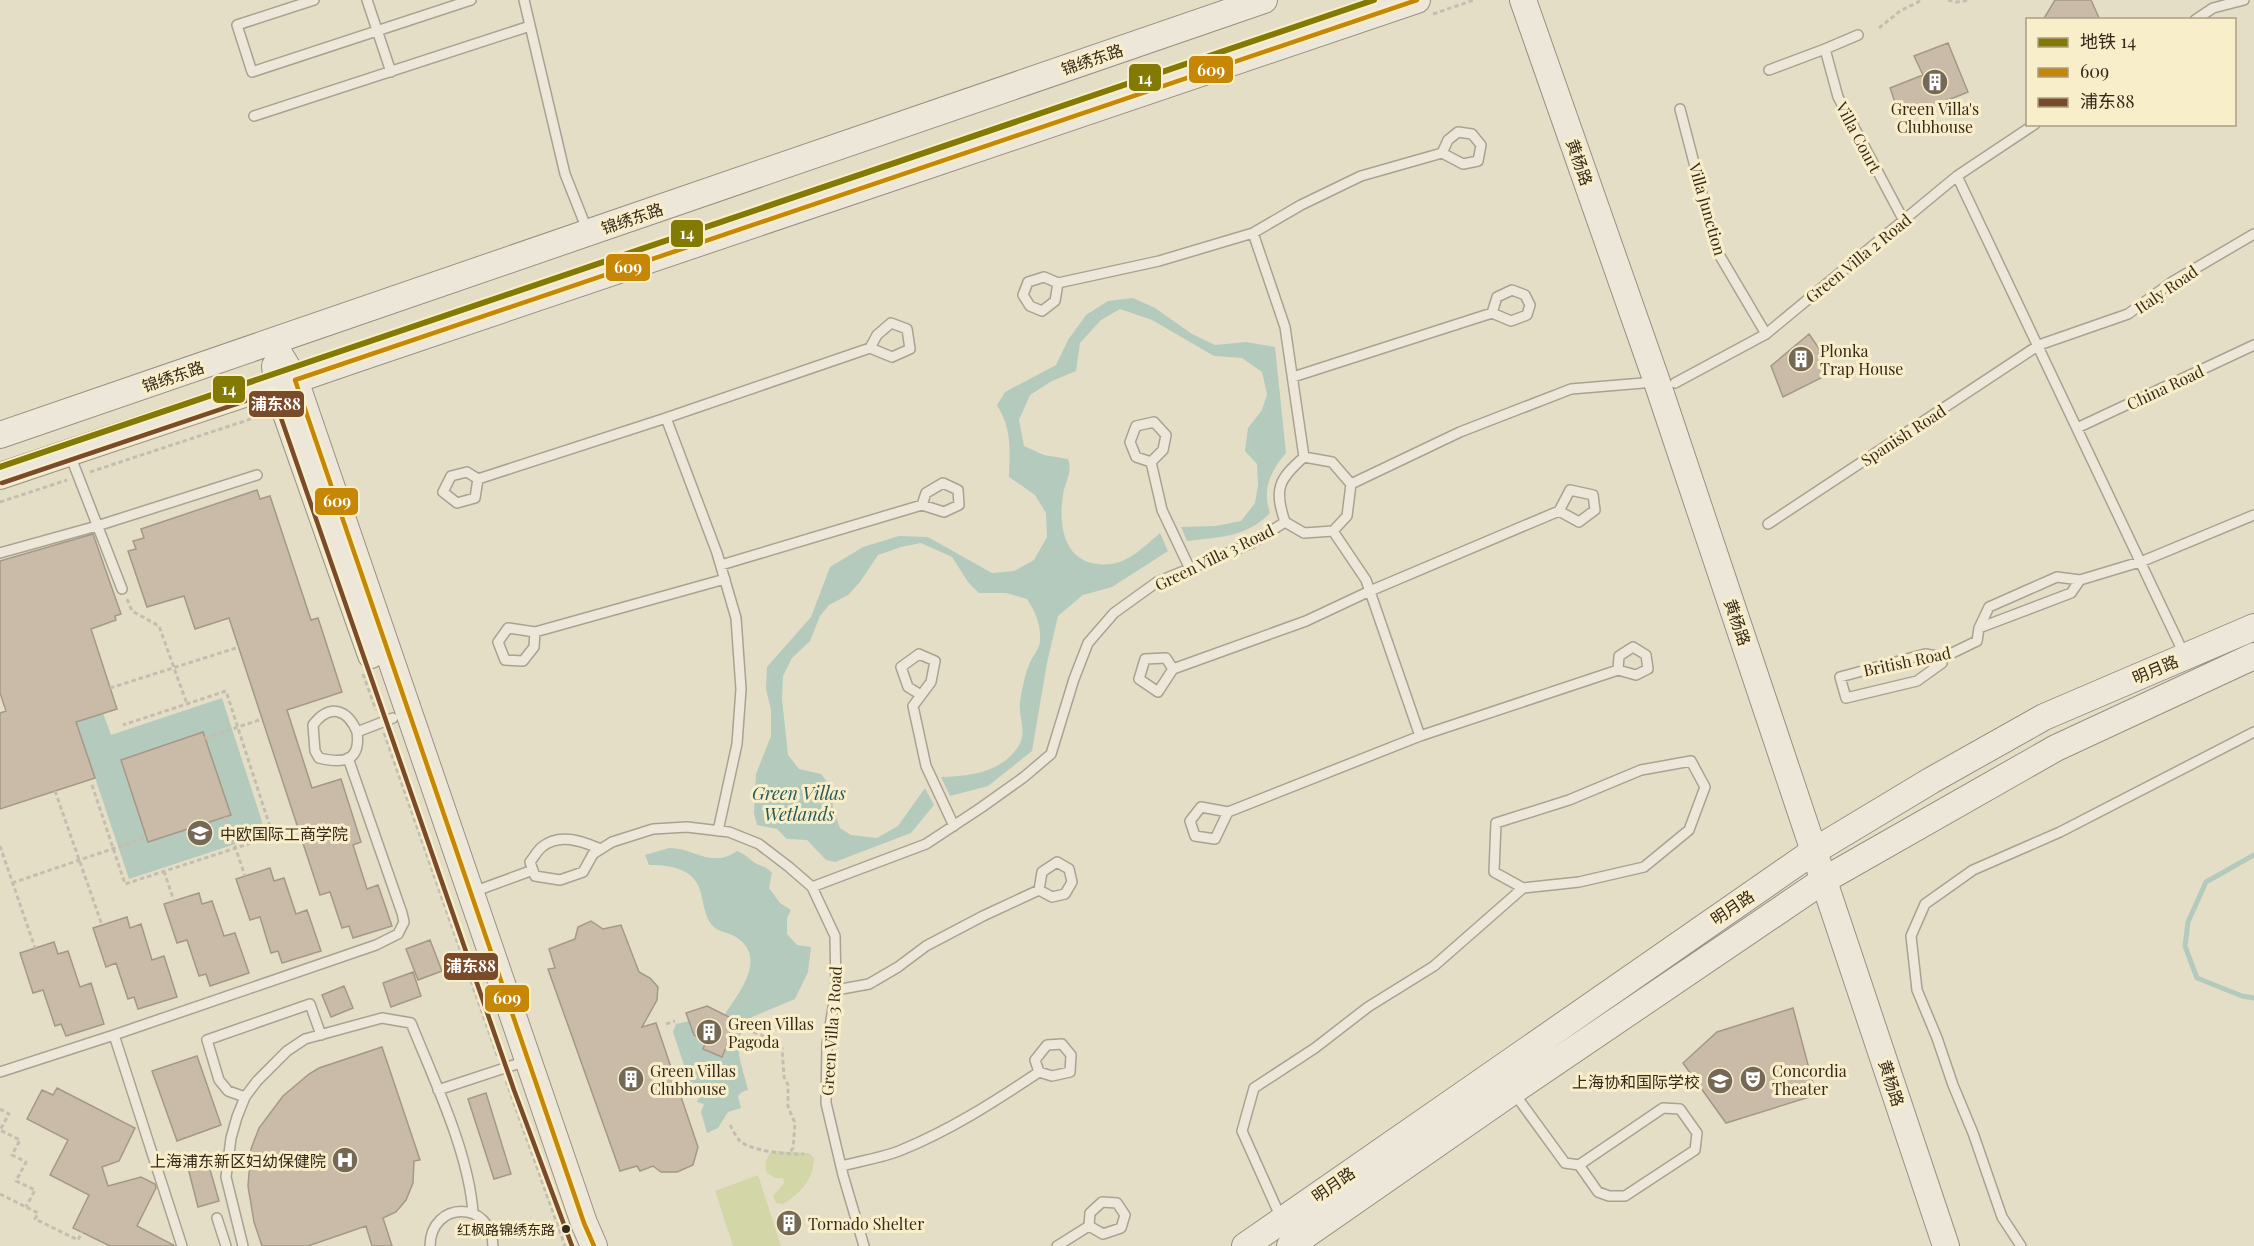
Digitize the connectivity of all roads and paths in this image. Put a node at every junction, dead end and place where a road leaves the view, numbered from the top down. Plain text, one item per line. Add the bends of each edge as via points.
1 (314, 0) edge
2 (367, 0) edge
3 (471, 0) edge
4 (524, 0) edge
5 (1264, 0) edge
6 (1417, 0) edge
7 (1523, 0) edge
8 (1922, 0) edge
9 (1948, 0) edge
10 (1970, 0) edge
11 (2244, 0) edge
12 (2198, 18) edge
13 (530, 26) junction
14 (1879, 28) dead end
15 (377, 31) junction
16 (1858, 35) dead end
17 (1825, 49) junction
18 (1769, 70) dead end
19 (391, 72) junction
20 (1680, 109) dead end
21 (254, 116) dead end
22 (2032, 126) edge
23 (1442, 153) dead end
24 (1957, 176) junction
25 (1904, 221) junction
26 (588, 233) junction
27 (1253, 233) junction
28 (2254, 234) edge
29 (1058, 283) dead end
30 (1492, 313) dead end
31 (1766, 334) junction
32 (272, 342) junction
33 (2039, 345) junction
34 (2254, 345) edge
35 (870, 348) dead end
36 (1293, 377) junction
37 (286, 382) junction
38 (1666, 383) junction
39 (666, 418) junction
40 (2077, 428) junction
41 (0, 435) edge
42 (70, 453) junction
43 (1304, 457) junction
44 (1151, 462) junction
45 (257, 475) dead end
46 (0, 476) edge
47 (478, 479) dead end
48 (1351, 484) junction
49 (922, 505) dead end
50 (1559, 511) dead end
51 (2254, 515) edge
52 (1285, 522) junction
53 (1768, 524) dead end
54 (97, 526) junction
55 (1333, 531) junction
56 (0, 553) edge
57 (2142, 561) junction
58 (721, 565) junction
59 (1190, 569) junction
60 (725, 579) junction
61 (2080, 580) junction
62 (122, 589) joint
63 (1370, 591) junction
64 (2254, 627) edge
65 (1979, 628) junction
66 (535, 632) junction
67 (239, 647) dead end
68 (2254, 656) edge
69 (2185, 657) junction
70 (1942, 663) dead end
71 (174, 667) junction
72 (361, 668) dead end
73 (1173, 669) dead end
74 (1618, 670) dead end
75 (110, 688) dead end
76 (921, 695) junction
77 (187, 704) junction
78 (262, 719) dead end
79 (387, 721) junction
80 (123, 725) dead end
81 (237, 727) junction
82 (357, 732) junction
83 (2254, 732) edge
84 (1420, 736) junction
85 (205, 738) dead end
86 (348, 758) junction
87 (92, 784) dead end
88 (54, 791) dead end
89 (1228, 812) dead end
90 (225, 817) dead end
91 (954, 826) junction
92 (718, 831) junction
93 (147, 837) dead end
94 (0, 846) edge
95 (235, 846) junction
96 (601, 849) junction
97 (114, 850) junction
98 (1814, 851) junction
99 (80, 861) junction
100 (533, 870) junction
101 (164, 871) junction
102 (245, 876) dead end
103 (1824, 880) junction
104 (12, 883) junction
105 (812, 888) junction
106 (1523, 888) junction
107 (1039, 890) dead end
108 (471, 893) junction
109 (174, 901) dead end
110 (102, 925) dead end
111 (35, 948) dead end
112 (836, 990) junction
113 (691, 1016) dead end
114 (675, 1021) dead end
115 (728, 1021) dead end
116 (666, 1024) dead end
117 (746, 1030) dead end
118 (114, 1035) junction
119 (321, 1035) junction
120 (515, 1065) junction
121 (0, 1072) edge
122 (1039, 1072) dead end
123 (438, 1090) junction
124 (1513, 1091) junction
125 (246, 1097) junction
126 (0, 1109) edge
127 (730, 1125) dead end
128 (790, 1152) junction
129 (804, 1154) dead end
130 (1579, 1165) junction
131 (841, 1166) junction
132 (0, 1194) edge
133 (26, 1207) junction
134 (473, 1213) junction
135 (217, 1218) dead end
136 (1281, 1220) junction
137 (1089, 1226) dead end
138 (82, 1232) dead end
139 (182, 1246) edge
140 (226, 1246) edge
141 (243, 1246) edge
142 (430, 1246) edge
143 (493, 1246) edge
144 (565, 1246) edge
145 (580, 1246) edge
146 (594, 1246) edge
147 (864, 1246) edge
148 (1057, 1246) edge
149 (1245, 1246) edge
150 (1290, 1246) edge
151 (1946, 1246) edge
152 (2021, 1246) edge

1 - 15 lane via 237,25 252,72
2 - 15 lane
3 - 15 lane
4 - 13 lane
5 - 26 street, 锦绣东路
6 - 37 street
7 - 38 street, 黄杨路
8 - 14 path
9 - 10 path
11 - 12 lane via 2213,8
13 - 19 lane
13 - 26 lane via 565,174
15 - 19 lane
16 - 17 lane
17 - 18 lane
17 - 25 lane, Villa Court via 1838,97
19 - 21 lane
20 - 31 lane, Villa Junction via 1717,251
22 - 24 lane, Green Villa 2 Road
23 - 27 lane via 1361,176
24 - 25 lane, Green Villa 2 Road
24 - 33 lane
25 - 31 lane, Green Villa 2 Road
26 - 32 street, 锦绣东路
27 - 29 lane via 1159,261
27 - 36 lane via 1285,327
28 - 33 lane, Italy Road via 2172,282 2128,314
30 - 36 lane
31 - 38 lane, Green Villa 2 Road
32 - 37 street
32 - 41 street, 锦绣东路
33 - 40 lane
33 - 53 lane, Spanish Road
34 - 40 lane, China Road
35 - 39 lane
36 - 43 lane
37 - 42 street
37 - 79 street
37 - 108 street
38 - 48 lane via 1571,390 1460,432
38 - 98 street, 黄杨路
39 - 47 lane
39 - 58 lane
40 - 57 lane
42 - 46 street
42 - 54 lane
43 - 48 lane via 1332,462
43 - 52 lane, Green Villa 3 Road via 1285,473 1277,500
44 - 44 lane via 1163,450 1167,435 1154,422 1136,426 1130,442 1136,457
44 - 59 lane via 1162,510
45 - 54 lane
48 - 55 lane via 1347,516
49 - 58 lane
50 - 63 lane
51 - 57 lane, British Road
52 - 55 lane, Green Villa 3 Road via 1304,533
52 - 59 lane, Green Villa 3 Road via 1252,543
54 - 56 lane
54 - 62 lane
55 - 63 lane
57 - 61 lane, British Road
57 - 69 lane
58 - 60 lane
59 - 91 lane, Green Villa 3 Road via 1157,582 1114,613 1088,643 1051,754
60 - 66 lane
60 - 92 lane via 736,618 741,689 737,744
61 - 65 lane, British Road via 2071,593
61 - 65 lane, British Road via 2057,577 1989,607
62 - 71 path via 132,611 159,626
63 - 73 lane via 1306,621
63 - 84 lane
64 - 69 street, 明月路
65 - 70 lane, British Road via 1977,641 1944,657 1925,654 1840,677 1846,698 1917,681
66 - 66 lane via 508,628 498,642 505,660 522,661 534,647
67 - 71 path
68 - 103 street, 明月路 via 2056,748
69 - 98 street, 明月路 via 2044,717
71 - 75 path
71 - 77 path
72 - 79 path
74 - 84 lane
76 - 76 lane via 931,682 935,661 919,654 901,667 908,687
76 - 91 lane via 913,706 926,765
77 - 80 path
77 - 81 path via 226,692
78 - 81 path
79 - 82 lane
79 - 120 street
79 - 120 path
81 - 85 path
81 - 95 path via 273,836
82 - 86 lane via 359,746
82 - 86 lane via 353,720 344,712 320,715 313,725 319,758 334,762
83 - 152 lane via 2071,827 1973,870 1925,904 1911,936 1917,990 2002,1217
84 - 89 lane
86 - 118 lane via 402,913 404,922 398,934
87 - 97 path
88 - 99 path
90 - 95 path
91 - 105 lane, Green Villa 3 Road via 926,844
92 - 96 lane, Green Villa 3 Road via 687,826 653,829
92 - 105 lane, Green Villa 3 Road via 759,844
93 - 97 path
94 - 104 path
95 - 101 path
95 - 102 path
96 - 100 lane, Green Villa 3 Road via 593,854 583,873 560,880 535,876
96 - 100 lane via 578,840 559,839 542,846 530,862
97 - 99 path
97 - 101 path via 125,884
98 - 103 street, 黄杨路
98 - 136 street, 明月路
99 - 104 path
99 - 110 path
100 - 108 lane
101 - 109 path
103 - 124 street, 明月路
103 - 151 street, 黄杨路
104 - 111 path
105 - 112 lane, Green Villa 3 Road via 835,936
106 - 106 lane via 1579,882 1644,867 1689,830 1705,788 1691,761 1641,770 1569,800 1496,823 1494,872
106 - 136 lane via 1434,966 1368,1007 1254,1088 1242,1131
107 - 112 lane via 926,946 869,984
108 - 120 street
112 - 131 lane, Green Villa 3 Road via 827,1044 826,1103
113 - 115 path via 697,1030 719,1040
114 - 116 path
117 - 128 path via 774,1040 782,1048 788,1107 795,1123
118 - 121 lane
118 - 139 lane
119 - 123 lane via 382,1018 411,1023
119 - 125 lane via 287,1050
119 - 125 lane via 310,1004 207,1040 219,1080 228,1091
120 - 123 lane
120 - 144 path
120 - 145 street
120 - 146 street
122 - 131 lane via 986,1108 942,1131 897,1151
123 - 134 lane via 469,1176
124 - 130 lane via 1565,1163
124 - 150 street, 明月路
125 - 141 lane via 231,1138 226,1177
126 - 133 path via 9,1114 0,1130 20,1140 12,1155 26,1162 16,1181 35,1190
127 - 128 path via 744,1145 767,1152
128 - 129 path
130 - 130 lane via 1663,1108 1680,1109 1697,1133 1695,1150 1625,1196 1598,1192
131 - 147 lane, Green Villa 3 Road
132 - 133 path
133 - 138 path via 38,1213 35,1219 78,1240
134 - 142 lane via 452,1212 443,1217 435,1225
134 - 143 lane via 489,1226
135 - 140 lane
136 - 149 street, 明月路
137 - 148 lane

